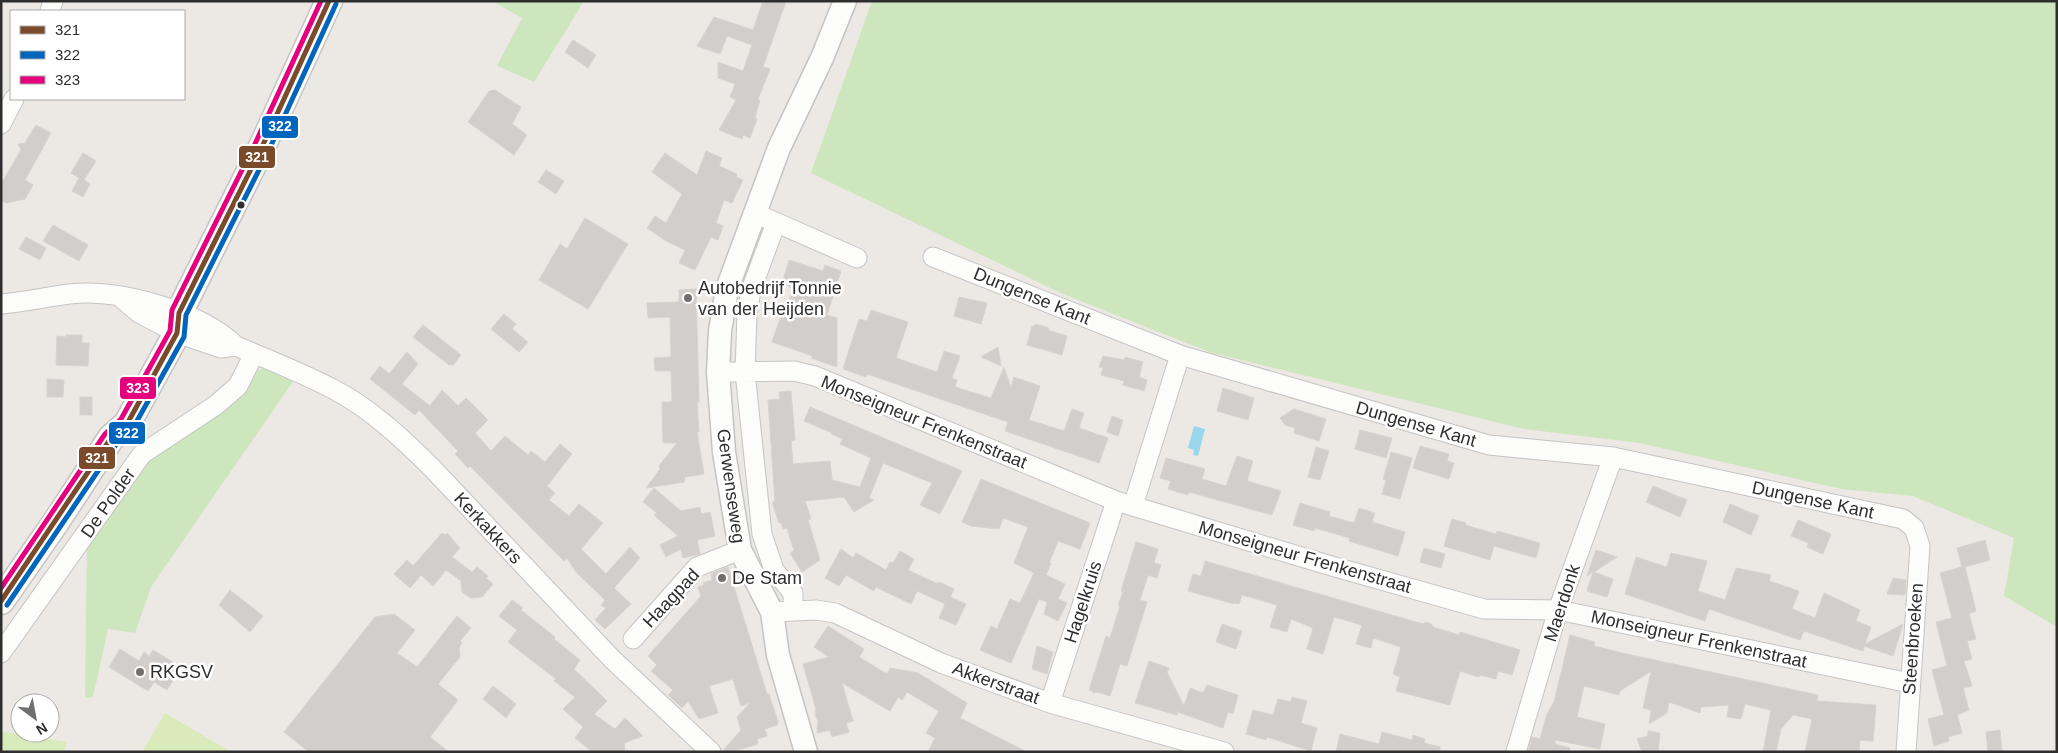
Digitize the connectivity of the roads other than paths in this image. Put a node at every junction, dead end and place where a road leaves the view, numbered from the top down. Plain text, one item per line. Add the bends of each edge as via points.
1 (329, 1) edge
2 (833, 1) edge
3 (845, 1) edge
4 (806, 94) junction
5 (13, 100) edge
6 (1, 124) edge
7 (756, 214) junction
8 (776, 223) junction
9 (933, 256) dead end
10 (857, 258) dead end
11 (1, 304) edge
12 (173, 324) junction
13 (254, 354) junction
14 (1180, 355) junction
15 (718, 372) junction
16 (745, 372) junction
17 (1613, 457) junction
18 (1124, 504) junction
19 (1914, 528) joint
20 (740, 550) junction
21 (1, 601) edge
22 (1558, 610) junction
23 (783, 611) junction
24 (633, 638) dead end
25 (1, 653) edge
26 (1910, 683) junction
27 (1050, 703) junction
28 (711, 752) edge
29 (806, 752) edge
30 (1224, 752) edge
31 (1516, 752) edge
32 (1906, 752) edge

1 - 12 main road via 261,149
2 - 4 street, Gerwenseweg
3 - 4 street, Gerwenseweg
4 - 7 street, Gerwenseweg via 779,148
5 - 6 street
7 - 8 street
7 - 15 street, Gerwenseweg via 727,289
8 - 10 street
8 - 16 street, Gerwenseweg via 751,290
9 - 14 street, Dungense Kant
11 - 12 street, Kerkakkers via 70,294 106,293 145,301
12 - 13 street, Kerkakkers via 221,348 236,346
12 - 21 main road via 127,424 111,438
13 - 25 street, De Polder via 238,386 216,405 142,454
13 - 28 street, Kerkakkers via 332,388 404,441 612,659
14 - 17 street, Dungense Kant via 1489,445
14 - 18 street, Hagelkruis
15 - 16 street, Monseigneur Frenkenstraat
15 - 20 street, Gerwenseweg via 724,452
16 - 18 street, Monseigneur Frenkenstraat via 794,371 815,376
16 - 23 street, Gerwenseweg via 762,534 774,570 793,593
17 - 19 street, Dungense Kant via 1903,519
17 - 22 street, Maerdonk
18 - 22 street, Monseigneur Frenkenstraat via 1484,610
18 - 27 street, Hagelkruis
19 - 26 street, Steenbroeken via 1920,546
20 - 23 street, Gerwenseweg
20 - 24 street, Haagpad via 697,567
22 - 26 street, Monseigneur Frenkenstraat
22 - 31 street, Maerdonk
23 - 27 street, Akkerstraat via 835,613 941,663
23 - 29 street, Gerwenseweg via 778,655
26 - 32 street, Steenbroeken
27 - 30 street, Akkerstraat

